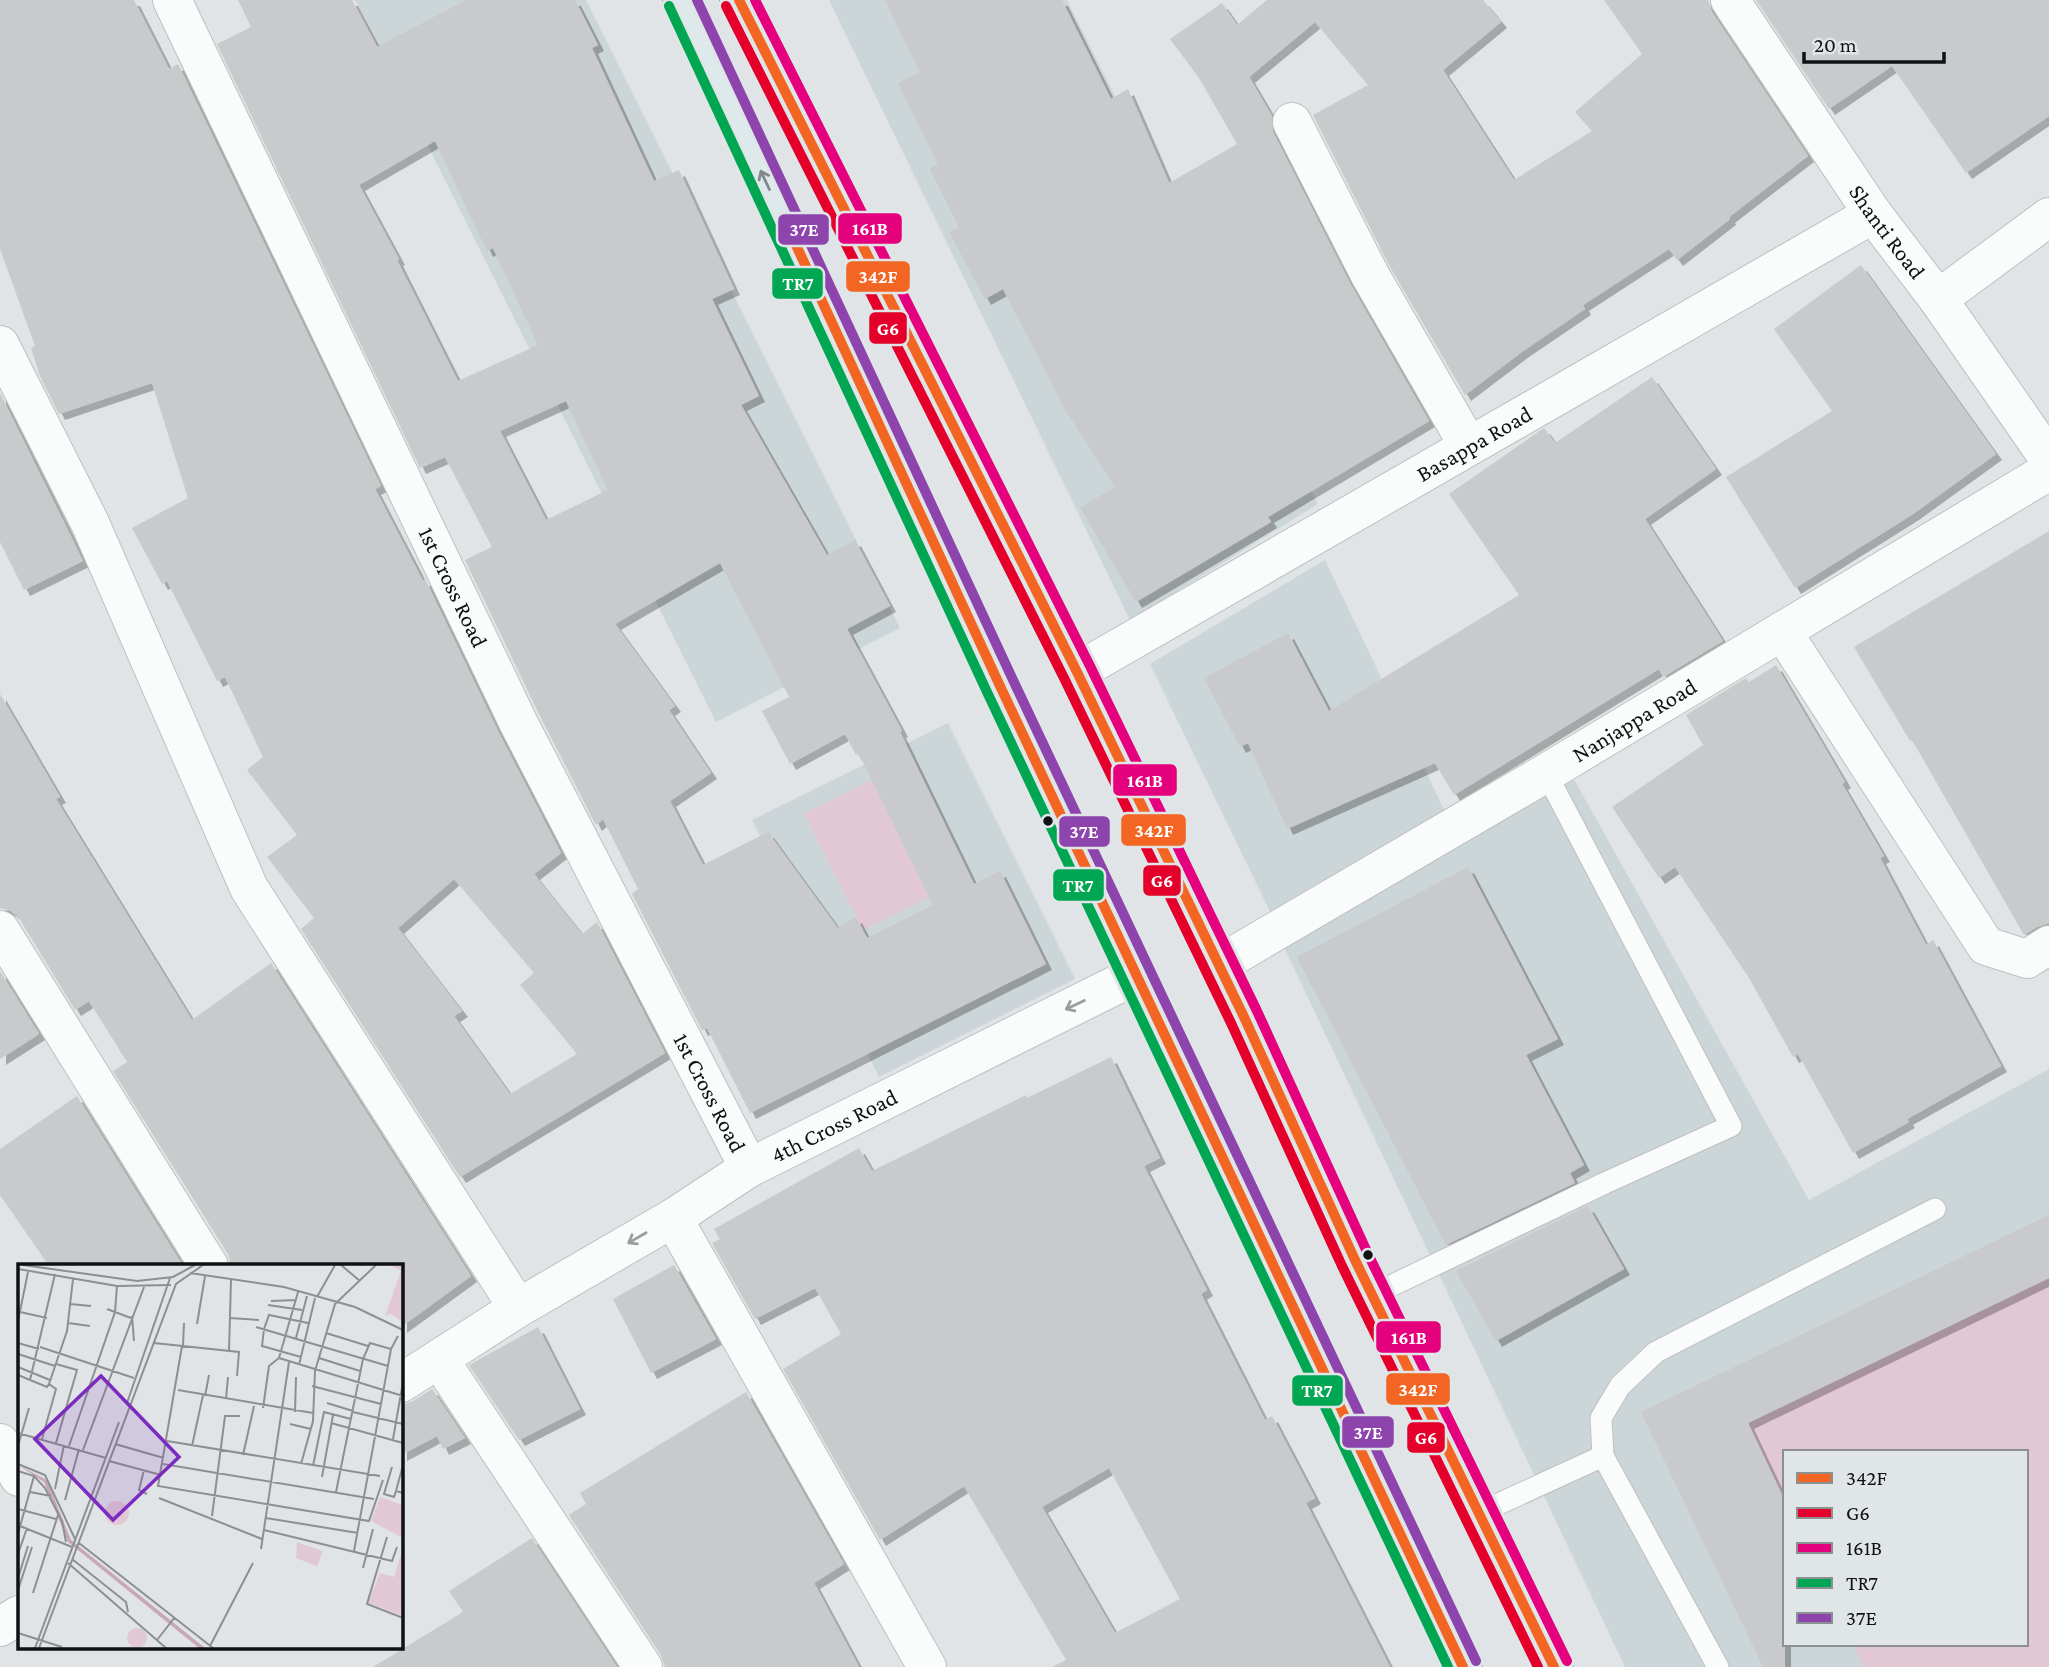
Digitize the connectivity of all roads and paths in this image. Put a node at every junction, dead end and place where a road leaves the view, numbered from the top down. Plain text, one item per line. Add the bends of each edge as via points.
1 (172, 0) edge
2 (682, 0) edge
3 (739, 0) edge
4 (1730, 0) edge
5 (1292, 122) dead end
6 (1873, 214) junction
7 (2049, 217) edge
8 (1938, 299) junction
9 (0, 345) edge
10 (1468, 446) junction
11 (2049, 459) edge
12 (2049, 471) edge
13 (1782, 631) junction
14 (1077, 673) junction
15 (1546, 773) junction
16 (0, 930) edge
17 (2049, 945) edge
18 (1219, 965) junction
19 (1136, 975) junction
20 (749, 1168) junction
21 (1935, 1209) dead end
22 (673, 1218) junction
23 (208, 1264) edge
24 (1372, 1295) junction
25 (517, 1308) junction
26 (439, 1359) junction
27 (402, 1382) edge
28 (0, 1443) edge
29 (1603, 1456) junction
30 (18, 1475) edge
31 (1479, 1513) junction
32 (18, 1616) edge
33 (0, 1627) edge
34 (643, 1667) edge
35 (927, 1667) edge
36 (1463, 1667) edge
37 (1555, 1667) edge
38 (1718, 1667) edge

1 - 20 street, 1st Cross Road via 519,724
19 -> 2 main road
3 - 14 main road
4 - 6 street, Shanti Road
5 - 10 street via 1370,275
6 - 8 street, Shanti Road
6 - 10 street, Basappa Road
7 - 8 street
8 - 11 street, Shanti Road
9 - 25 street via 90,523 249,888
10 - 14 street, Basappa Road
12 - 13 street, Nanjappa Road
13 - 15 street, Nanjappa Road
13 - 17 street via 1986,946 2027,959
14 - 18 main road
15 - 18 street, Nanjappa Road
15 - 24 lane via 1731,1126
16 - 23 street
18 - 24 main road
19 -> 20 street, 4th Cross Road
19 - 36 main road
20 - 22 street, 4th Cross Road
21 - 29 lane via 1656,1352 1620,1386 1601,1418
22 -> 25 street, 4th Cross Road
22 - 35 street
24 - 31 main road
25 - 26 street, 4th Cross Road
26 - 27 street, 4th Cross Road
26 - 34 street
28 - 30 street
29 - 31 lane
29 - 38 lane
31 - 37 main road
32 - 33 street

